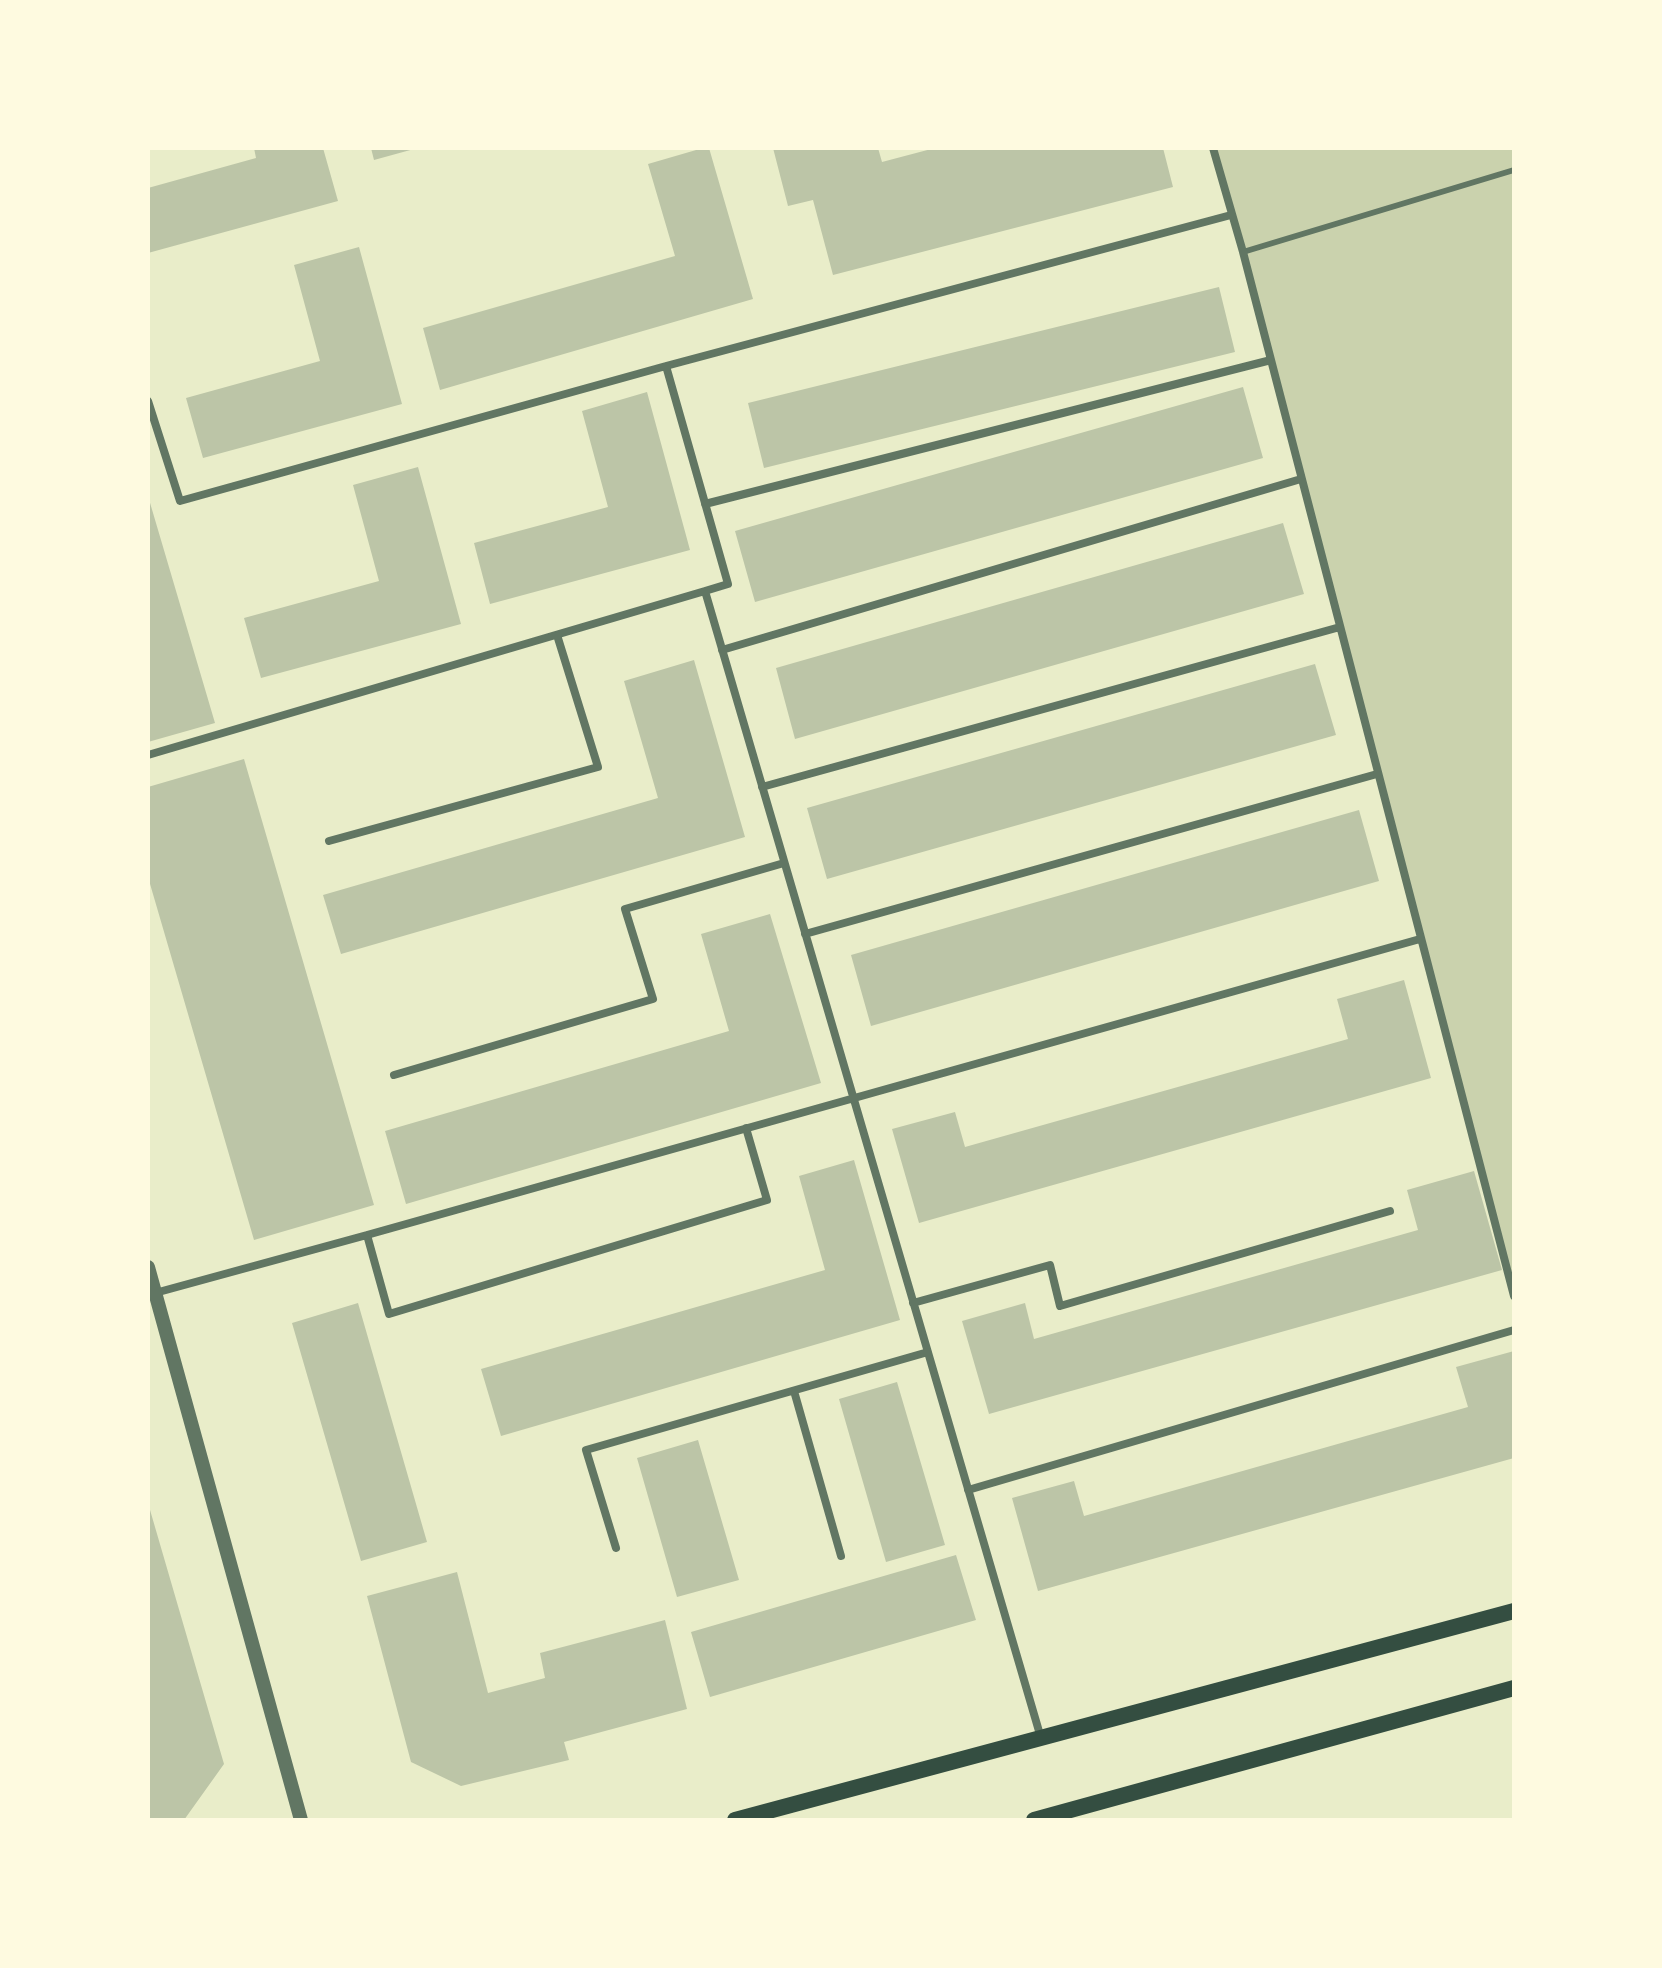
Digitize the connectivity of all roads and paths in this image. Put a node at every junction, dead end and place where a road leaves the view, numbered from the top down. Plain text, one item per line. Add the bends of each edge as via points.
1 (1213, 148) edge
2 (1514, 170) edge
3 (1231, 215) junction
4 (1243, 252) junction
5 (1271, 360) junction
6 (666, 366) junction
7 (148, 401) edge
8 (1301, 479) junction
9 (705, 504) junction
10 (705, 591) junction
11 (1340, 627) junction
12 (557, 635) junction
13 (722, 650) junction
14 (148, 755) edge
15 (1377, 774) junction
16 (762, 787) junction
17 (329, 841) dead end
18 (784, 863) junction
19 (805, 934) junction
20 (1420, 939) junction
21 (394, 1075) dead end
22 (854, 1098) junction
23 (746, 1128) junction
24 (1390, 1211) dead end
25 (367, 1235) junction
26 (148, 1267) edge
27 (155, 1293) junction
28 (1514, 1296) edge
29 (913, 1303) junction
30 (1514, 1330) edge
31 (928, 1352) junction
32 (794, 1391) junction
33 (968, 1490) junction
34 (616, 1548) dead end
35 (841, 1556) dead end
36 (1514, 1611) edge
37 (1514, 1688) edge
38 (1041, 1738) junction
39 (301, 1820) edge
40 (735, 1820) edge
41 (1034, 1820) edge

1 - 3 street
2 - 4 lane
3 - 4 street
3 - 6 street
4 - 5 street
5 - 8 street
5 - 9 street
6 - 7 street via 180,501
6 - 9 street
8 - 11 street
8 - 13 street
9 - 10 street via 728,584
10 - 12 street
10 - 13 street
11 - 15 street
11 - 16 street
12 - 14 street
12 - 17 street via 598,767
13 - 16 street
15 - 19 street
15 - 20 street
16 - 18 street
18 - 19 street
18 - 21 street via 625,909 653,999
19 - 22 street
20 - 22 street
20 - 28 street
22 - 23 street
22 - 29 street
23 - 25 street
23 - 25 street via 767,1200 389,1314
24 - 29 street via 1060,1306 1050,1265
25 - 27 street
26 - 27 street
27 - 39 street
29 - 31 street
30 - 33 street
31 - 32 street
31 - 33 street
32 - 34 street via 586,1450
32 - 35 street
33 - 38 street
36 - 38 main road
37 - 41 main road
38 - 40 main road

